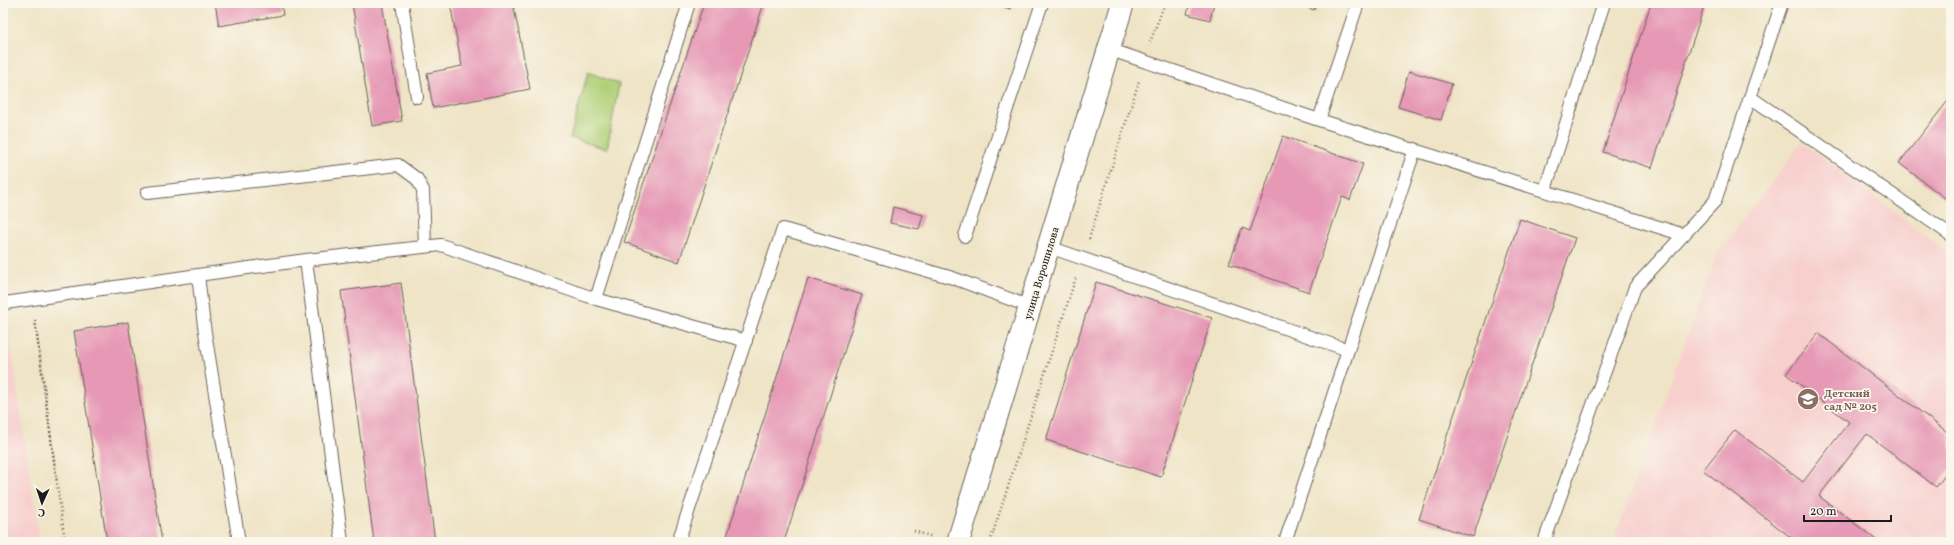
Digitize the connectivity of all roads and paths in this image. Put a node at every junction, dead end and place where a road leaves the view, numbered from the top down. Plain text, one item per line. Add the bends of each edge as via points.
1 (402, 3) edge
2 (690, 3) edge
3 (1042, 3) edge
4 (1123, 3) edge
5 (1164, 3) edge
6 (1358, 3) edge
7 (1604, 3) edge
8 (1782, 3) edge
9 (1108, 49) junction
10 (1144, 62) junction
11 (417, 96) dead end
12 (1750, 97) junction
13 (1319, 120) junction
14 (1415, 149) junction
15 (1545, 190) junction
16 (147, 193) dead end
17 (1684, 235) junction
18 (1951, 235) edge
19 (965, 236) dead end
20 (425, 246) junction
21 (1049, 247) junction
22 (1082, 259) junction
23 (306, 260) junction
24 (198, 275) junction
25 (32, 299) junction
26 (596, 299) junction
27 (5, 303) dead end
28 (1031, 307) junction
29 (746, 341) junction
30 (1348, 350) junction
31 (57, 482) dead end
32 (914, 531) dead end
33 (937, 538) dead end
34 (65, 542) edge
35 (239, 542) edge
36 (342, 542) edge
37 (678, 542) edge
38 (958, 542) edge
39 (990, 542) edge
40 (1285, 542) edge
41 (1544, 542) edge

1 - 11 lane
2 - 26 lane
3 - 19 lane
4 - 9 street, улица Ворошилова
5 - 10 path
6 - 13 lane
7 - 15 lane
8 - 12 lane
9 - 10 lane
9 - 21 street, улица Ворошилова
10 - 13 lane
10 - 22 path
12 - 17 lane via 1715,202
12 - 18 lane
13 - 14 lane
14 - 15 lane
14 - 30 lane
15 - 17 lane
16 - 20 lane via 398,165 417,178 423,190
17 - 41 lane via 1635,287
20 - 23 lane
20 - 26 lane via 440,245
21 - 22 lane
21 - 28 street, улица Ворошилова
22 - 30 lane
22 - 39 path
23 - 24 lane
23 - 36 lane
24 - 25 lane
24 - 35 lane
25 - 27 lane
25 - 31 path
25 - 34 path
26 - 29 lane
28 - 29 lane via 953,278 783,229
28 - 38 street, улица Ворошилова
29 - 37 lane
30 - 40 lane
32 - 33 path

